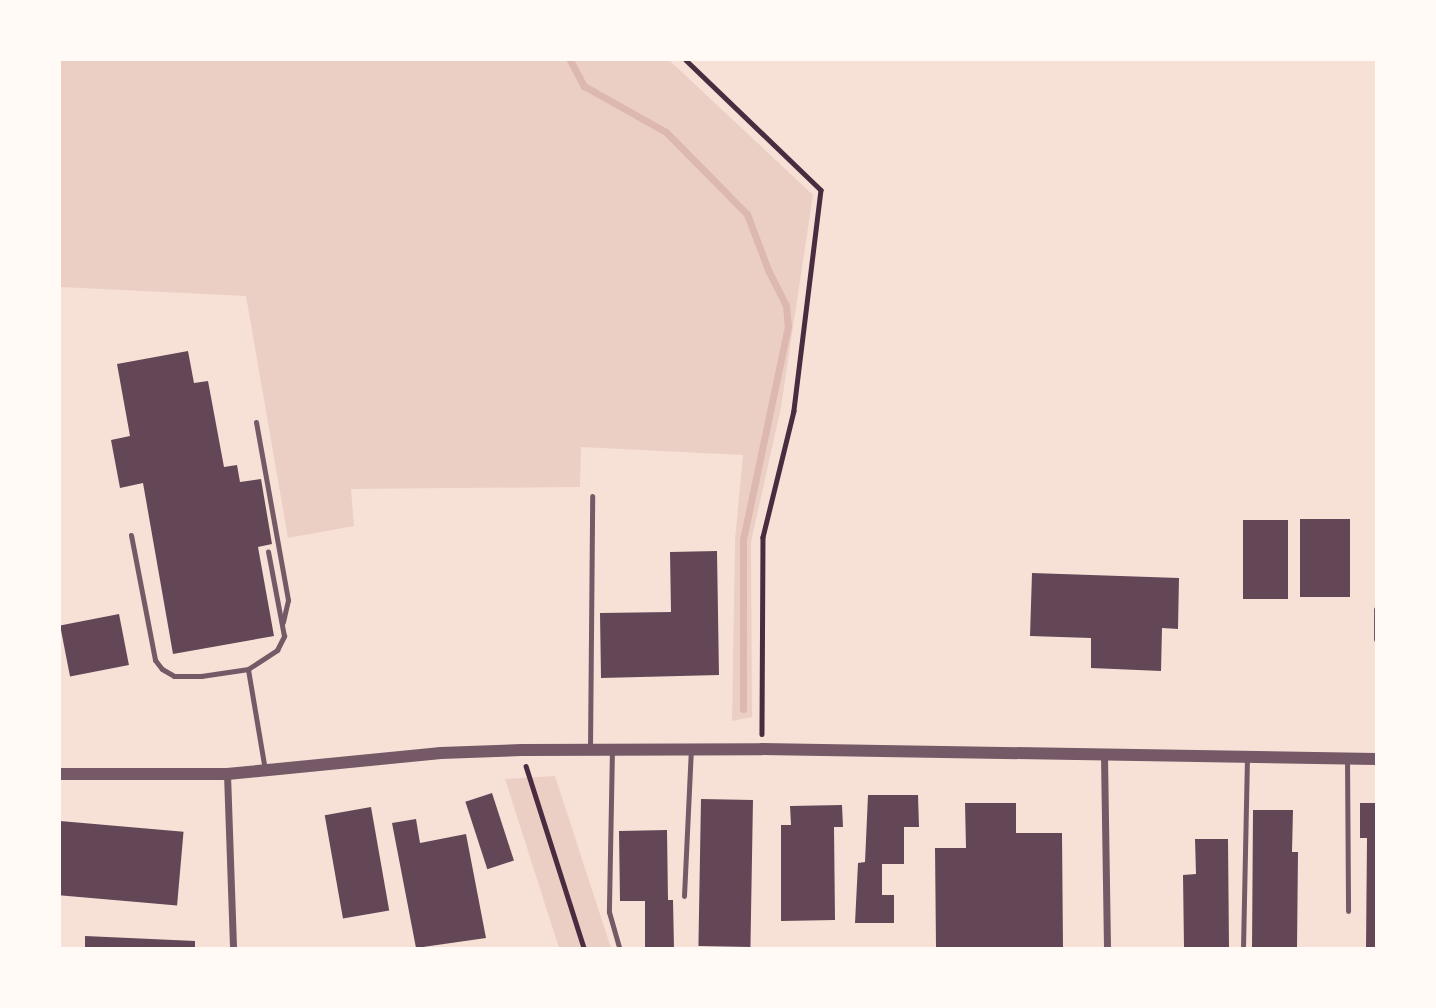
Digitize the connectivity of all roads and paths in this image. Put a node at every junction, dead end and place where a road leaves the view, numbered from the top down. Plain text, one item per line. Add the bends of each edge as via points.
1 (686, 60) edge
2 (256, 422) dead end
3 (592, 496) dead end
4 (131, 535) dead end
5 (268, 551) dead end
6 (1377, 609) edge
7 (282, 625) junction
8 (1377, 639) edge
9 (248, 669) junction
10 (612, 749) junction
11 (691, 749) junction
12 (762, 749) junction
13 (522, 750) junction
14 (590, 750) junction
15 (1104, 756) junction
16 (1247, 757) junction
17 (1347, 758) junction
18 (1377, 759) edge
19 (265, 770) junction
20 (60, 774) edge
21 (227, 774) junction
22 (684, 896) dead end
23 (1348, 911) dead end
24 (233, 948) edge
25 (584, 948) edge
26 (620, 948) edge
27 (1107, 948) edge
28 (1243, 948) edge

1 - 12 path via 821,190 794,411 763,537
2 - 7 lane via 288,600
3 - 14 lane
4 - 9 lane via 155,660 162,669 174,676 201,676
5 - 7 lane
6 - 8 lane
7 - 9 lane via 282,645
9 - 19 lane
10 - 11 street
10 - 14 street
10 - 26 lane via 609,912
11 - 12 street
11 - 22 lane
12 - 15 street
13 - 14 street
13 - 19 street
13 - 25 path
15 - 16 street
15 - 27 street
16 - 17 street
16 - 28 lane
17 - 18 street
17 - 23 lane
19 - 21 street
20 - 21 street
21 - 24 street

